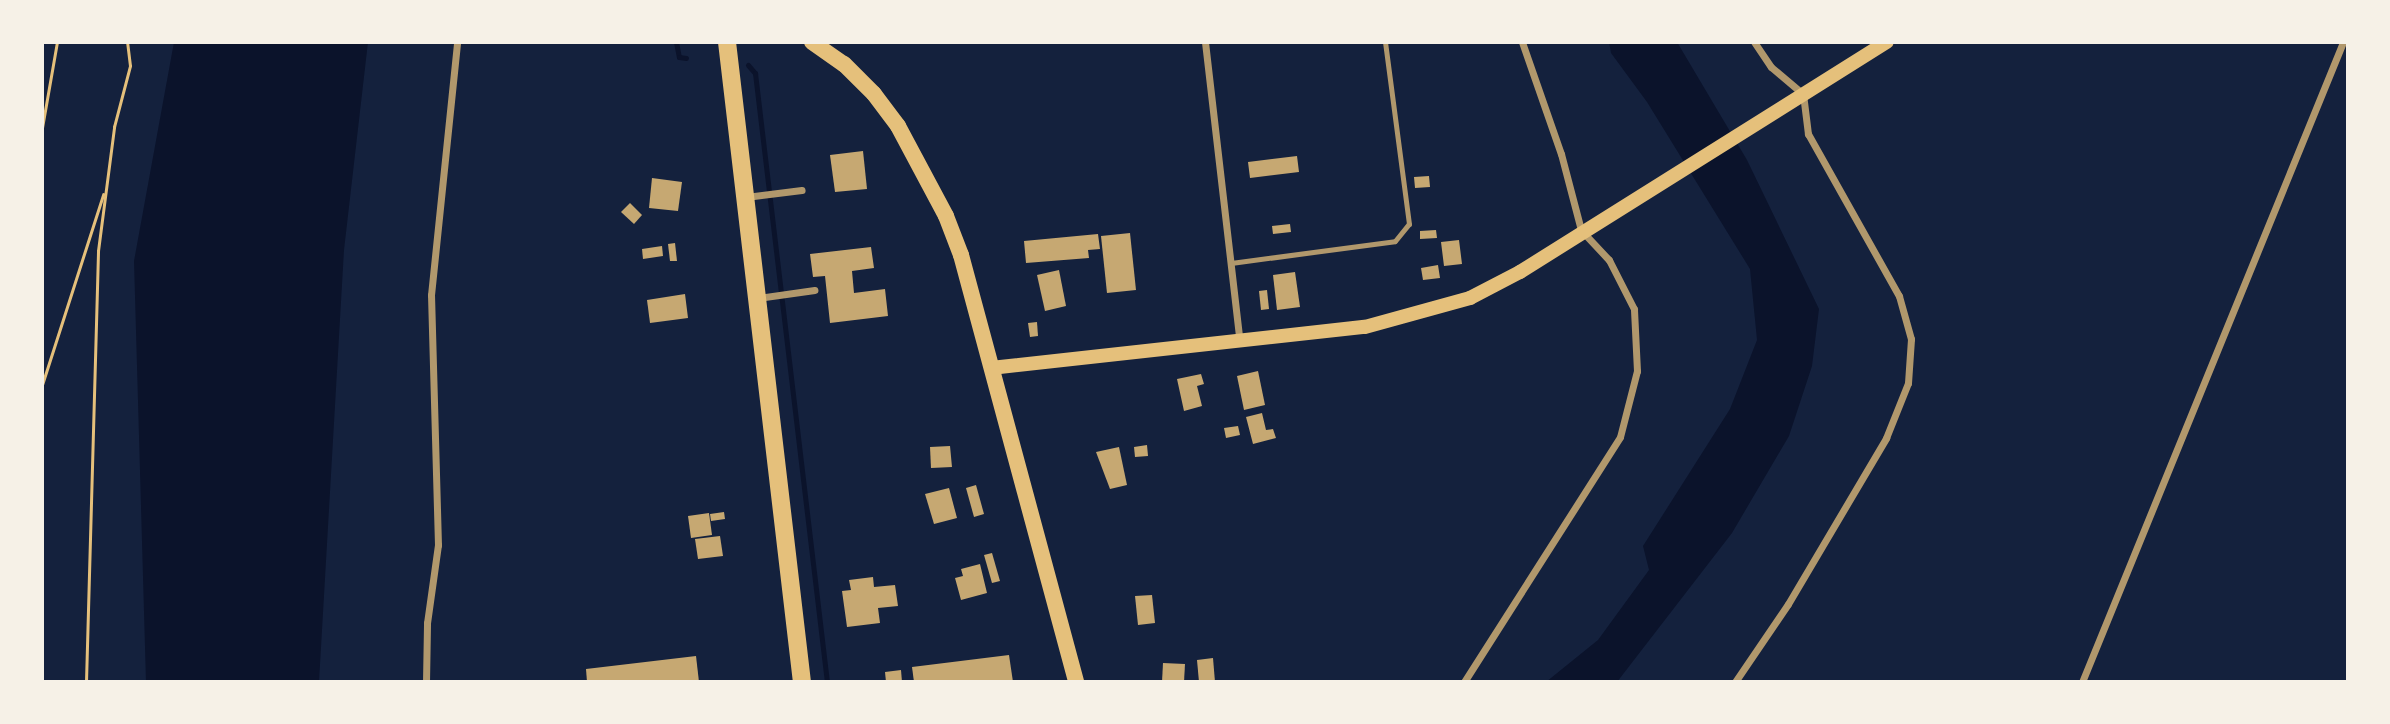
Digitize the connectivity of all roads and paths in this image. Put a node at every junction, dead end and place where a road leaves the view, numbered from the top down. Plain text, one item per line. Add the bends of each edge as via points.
1 (57, 42) edge
2 (127, 42) edge
3 (457, 42) edge
4 (727, 42) edge
5 (812, 42) edge
6 (1205, 42) edge
7 (1385, 42) edge
8 (1521, 42) edge
9 (1754, 42) edge
10 (1887, 42) edge
11 (2343, 42) edge
12 (1803, 94) junction
13 (42, 128) edge
14 (106, 185) junction
15 (802, 190) dead end
16 (751, 196) junction
17 (1581, 230) junction
18 (1231, 263) junction
19 (814, 290) dead end
20 (763, 297) junction
21 (1240, 343) junction
22 (991, 368) junction
23 (42, 385) edge
24 (86, 682) edge
25 (426, 682) edge
26 (802, 682) edge
27 (1076, 682) edge
28 (1464, 682) edge
29 (1735, 682) edge
30 (2082, 682) edge

1 - 13 path
2 - 14 path via 130,66 114,127
3 - 25 street via 431,295 438,545 427,623
4 - 16 highway
5 - 22 main road via 844,64 874,94 916,159 961,255
6 - 18 street
7 - 18 lane via 1409,224 1395,241
8 - 17 street via 1561,154
9 - 12 street via 1771,67
10 - 12 main road
11 - 30 street
12 - 17 main road
12 - 29 street via 1808,134 1899,296 1911,339 1908,383 1886,438 1788,604
14 - 23 path
14 - 24 path via 97,251
15 - 16 street
16 - 20 highway
17 - 21 main road via 1520,272 1471,298 1365,327
17 - 28 street via 1609,260 1634,309 1637,371 1627,411 1620,438
18 - 21 street
19 - 20 street
20 - 26 highway
21 - 22 main road
22 - 27 main road

